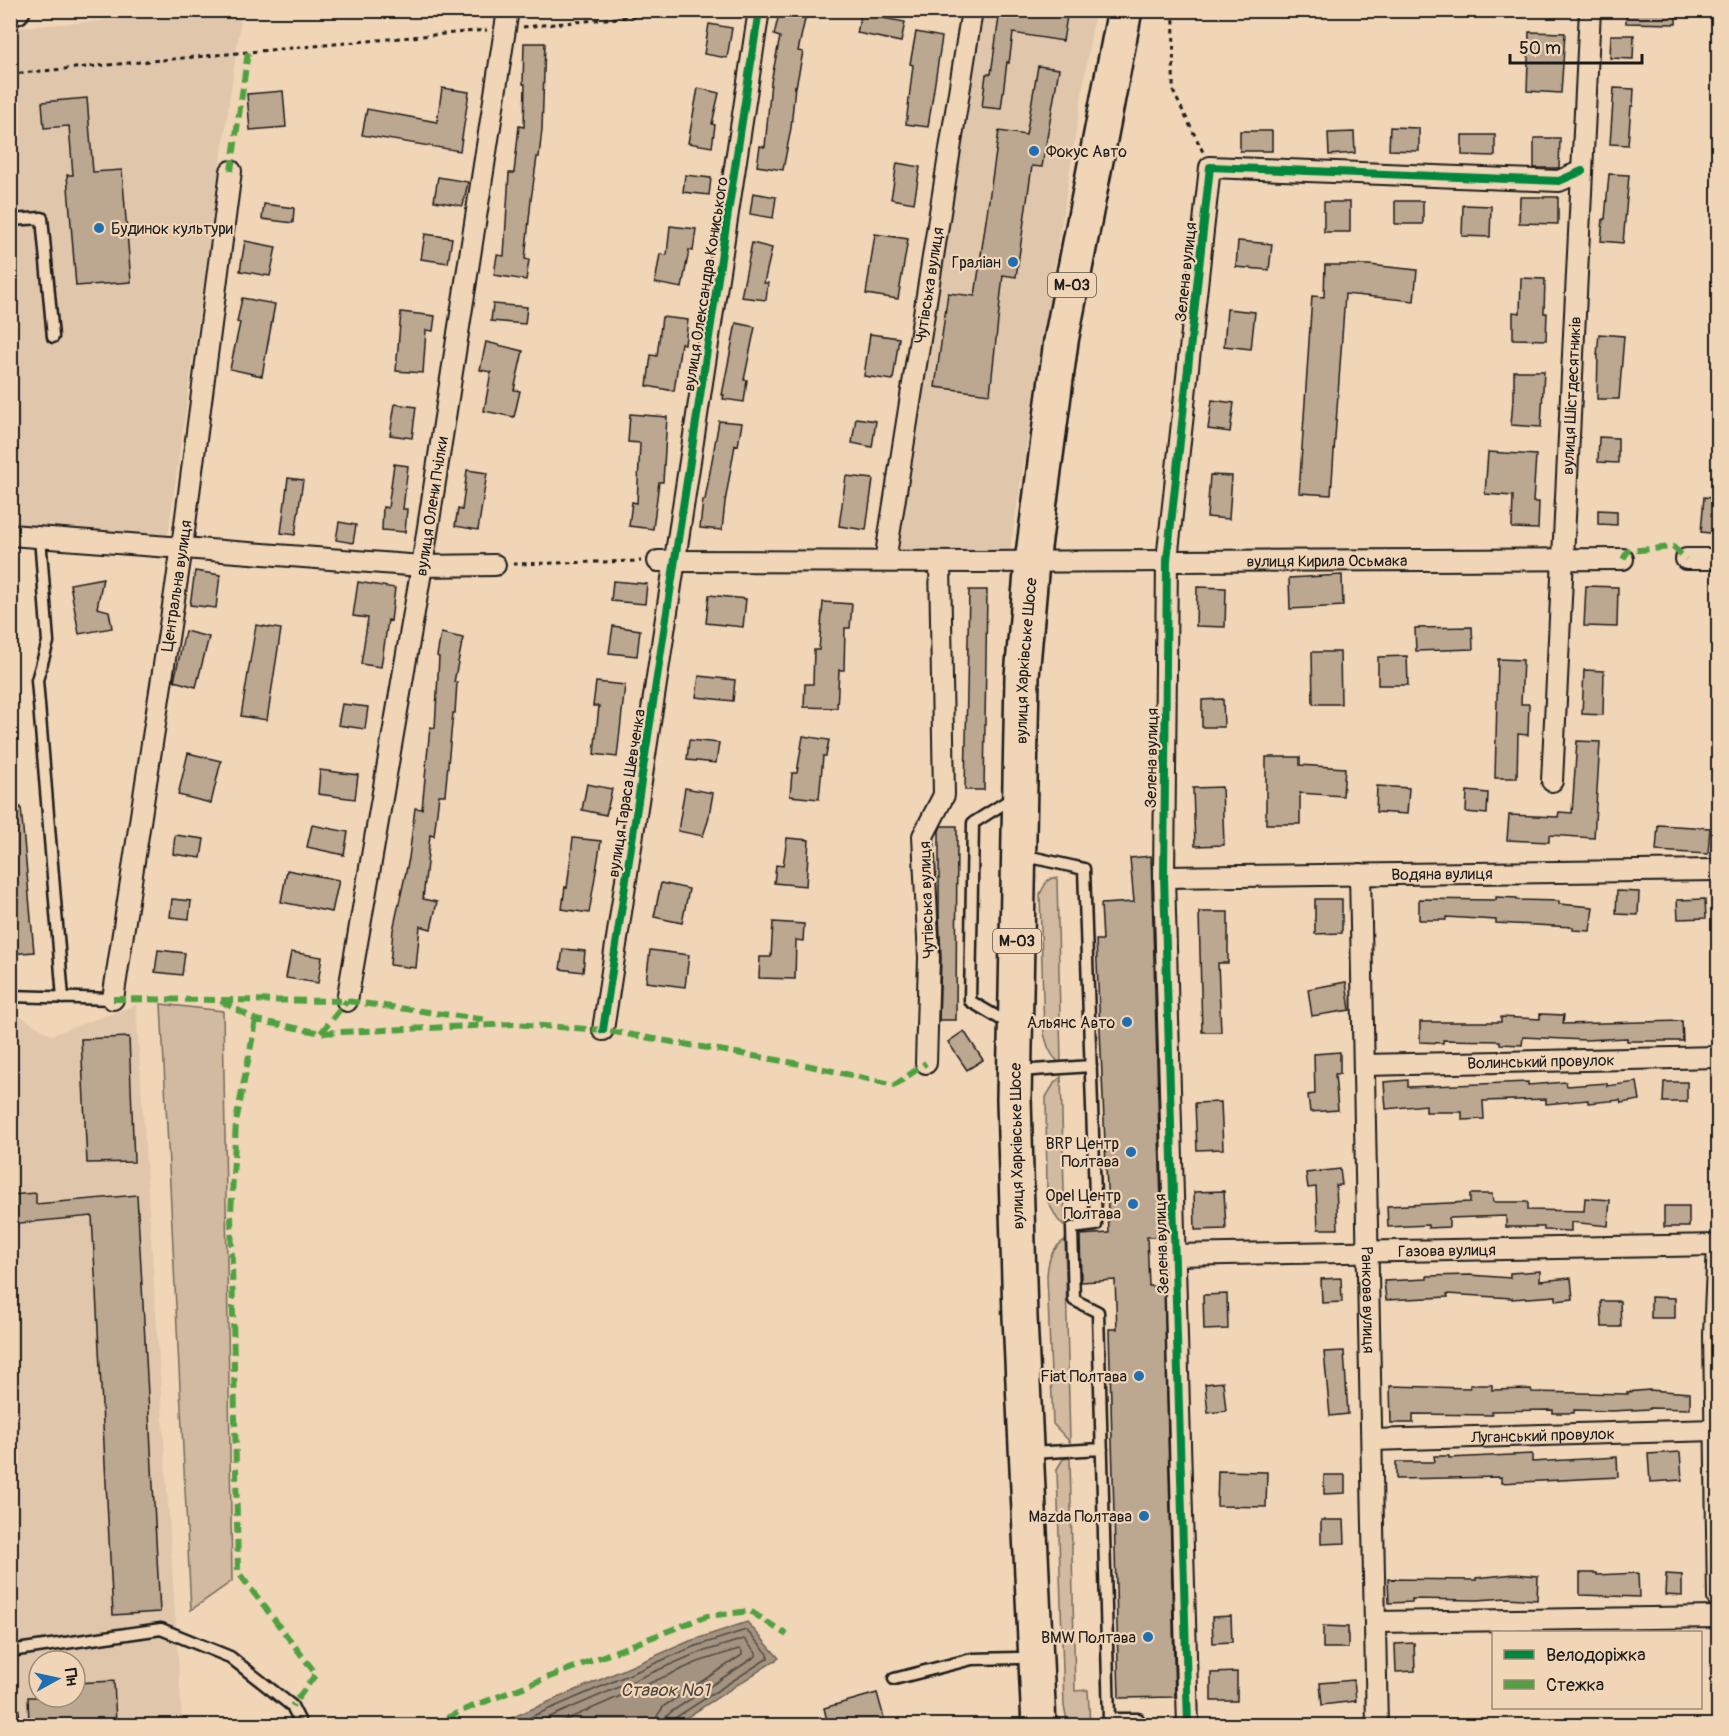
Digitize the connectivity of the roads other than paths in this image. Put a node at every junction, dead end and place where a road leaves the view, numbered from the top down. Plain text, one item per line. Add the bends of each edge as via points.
1 (16, 10) edge
2 (759, 10) edge
3 (972, 10) edge
4 (1125, 10) edge
5 (1590, 10) edge
6 (10, 11) edge
7 (507, 19) edge
8 (231, 171) dead end
9 (1582, 171) junction
10 (10, 220) edge
11 (53, 337) dead end
12 (10, 535) edge
13 (40, 537) junction
14 (182, 547) junction
15 (1563, 559) junction
16 (1623, 559) dead end
17 (1686, 559) dead end
18 (1719, 559) edge
19 (1167, 560) junction
20 (667, 561) junction
21 (885, 561) junction
22 (940, 562) junction
23 (1032, 562) junction
24 (495, 565) road end
25 (422, 566) junction
26 (1552, 781) dead end
27 (1020, 793) junction
28 (1019, 854) junction
29 (1719, 870) edge
30 (1360, 874) junction
31 (1164, 878) junction
32 (10, 996) edge
33 (63, 998) junction
34 (113, 999) joint
35 (347, 1001) dead end
36 (1016, 1028) junction
37 (603, 1030) dead end
38 (1719, 1057) edge
39 (926, 1063) dead end
40 (1364, 1065) junction
41 (1091, 1066) junction
42 (1015, 1072) junction
43 (1718, 1245) edge
44 (1368, 1253) junction
45 (1174, 1255) junction
46 (1020, 1317) junction
47 (1715, 1430) junction
48 (1372, 1440) junction
49 (1102, 1449) junction
50 (1026, 1454) junction
51 (1719, 1598) edge
52 (1719, 1617) edge
53 (1375, 1622) junction
54 (10, 1651) edge
55 (1018, 1658) junction
56 (894, 1679) dead end
57 (10, 1695) edge
58 (14, 1725) edge
59 (302, 1725) edge
60 (1018, 1725) edge
61 (1040, 1725) edge
62 (1138, 1725) edge
63 (1188, 1725) edge
64 (1377, 1725) edge

1 - 6 main road
2 - 20 street, вулиця Олександра Кониського
3 - 21 street, Чутівська вулиця
4 - 23 highway, вулиця Харківське Шосе / М-03 via 1061,342
5 - 9 street, вулиця Шістдесятників
7 - 25 street, вулиця Олени Пчілки
8 - 14 street, Центральна вулиця
9 - 15 street, вулиця Шістдесятників
9 - 19 street, Зелена вулиця via 1559,181 1210,167
10 - 11 lane via 42,218
12 - 13 street
13 - 14 street
13 - 33 lane via 48,642 37,680
14 - 25 street
14 - 34 street, Центральна вулиця
15 - 16 street, вулиця Кирила Осьмака
15 - 19 street, вулиця Кирила Осьмака
15 - 26 street, вулиця Шістдесятників
17 - 18 street
19 - 23 street, вулиця Кирила Осьмака
19 - 31 street, Зелена вулиця
20 - 21 street, вулиця Кирила Осьмака
20 - 37 street, вулиця Тараса Шевченка
21 - 22 street, вулиця Кирила Осьмака
22 - 23 street, вулиця Кирила Осьмака
22 - 39 street, Чутівська вулиця via 944,795 923,836 929,958
23 - 27 highway, вулиця Харківське Шосе / М-03 via 1022,676
24 - 25 street
25 - 35 street, вулиця Олени Пчілки
27 - 28 highway, вулиця Харківське Шосе / М-03
27 - 36 lane via 973,823 972,847 970,1001
28 - 36 highway, вулиця Харківське Шосе / М-03
28 - 41 lane via 1084,868
29 - 30 street, Водяна вулиця
30 - 31 street, Водяна вулиця
30 - 40 street, Ранкова вулиця
31 - 45 street, Зелена вулиця
32 - 33 lane
33 - 34 lane
36 - 42 highway, вулиця Харківське Шосе / М-03
38 - 40 street, Волинський провулок
40 - 44 street, Ранкова вулиця
41 - 42 lane
41 - 49 lane via 1096,1225 1072,1228 1074,1300 1098,1312
42 - 46 highway, вулиця Харківське Шосе / М-03
43 - 44 street, Газова вулиця
43 - 47 street
44 - 45 street, Газова вулиця
44 - 48 street, Ранкова вулиця
45 - 63 street, Зелена вулиця
46 - 50 highway, вулиця Харківське Шосе / М-03
46 - 55 highway, вулиця Харківське Шосе / М-03
47 - 48 street, Луганський провулок
47 - 51 street
48 - 53 street, Ранкова вулиця
49 - 50 lane
49 - 62 lane via 1109,1719 1138,1719
50 - 61 highway, вулиця Харківське Шосе / М-03
52 - 53 street
53 - 64 street, Ранкова вулиця
54 - 59 lane via 161,1629 230,1657 292,1706
55 - 56 lane via 972,1659
55 - 60 highway, вулиця Харківське Шосе / М-03
57 - 58 lane

